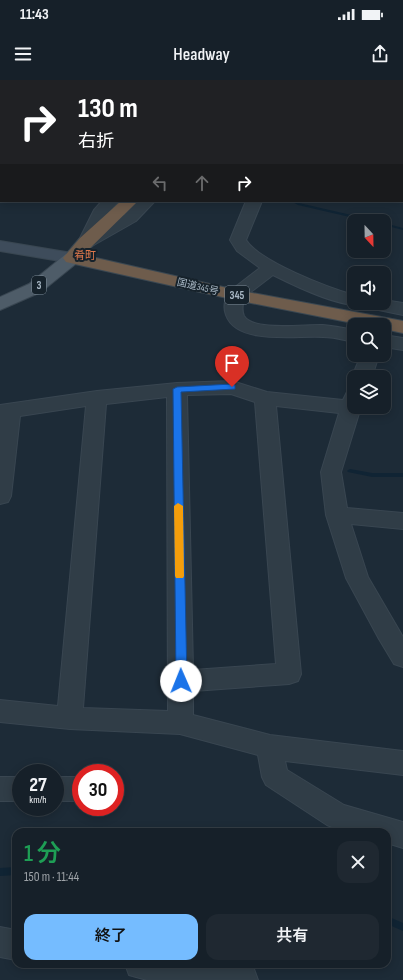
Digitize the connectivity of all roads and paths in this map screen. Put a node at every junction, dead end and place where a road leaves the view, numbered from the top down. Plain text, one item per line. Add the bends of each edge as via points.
1 (110, 202) edge
2 (129, 202) edge
3 (146, 202) edge
4 (254, 202) edge
5 (86, 242) junction
6 (0, 246) edge
7 (72, 258) junction
8 (272, 268) junction
9 (236, 295) junction
10 (347, 298) edge
11 (0, 304) edge
12 (391, 307) edge
13 (403, 309) edge
14 (403, 327) edge
15 (347, 335) edge
16 (391, 342) edge
17 (403, 344) edge
18 (177, 389) junction
19 (96, 398) junction
20 (265, 398) junction
21 (347, 402) edge
22 (5, 412) edge
23 (348, 414) edge
24 (1, 486) edge
25 (337, 515) junction
26 (403, 521) edge
27 (395, 632) edge
28 (403, 657) edge
29 (181, 681) junction
30 (0, 710) edge
31 (70, 718) junction
32 (180, 724) junction
33 (270, 747) junction
34 (403, 763) edge
35 (0, 789) edge
36 (12, 789) edge
37 (379, 828) edge
38 (391, 832) edge
39 (403, 835) edge
40 (0, 942) edge
41 (12, 944) edge
42 (166, 968) edge
43 (243, 980) edge

1 - 5 street via 102,210
2 - 5 highway
3 - 5 street via 130,218
4 - 8 street via 238,242 244,250
5 - 7 highway
6 - 7 street
7 - 9 highway, 国道345号 / 345
7 - 11 main road, 3 via 35,288
8 - 9 street
8 - 10 street
9 - 14 highway, 国道345号 / 345
9 - 15 street via 233,309 238,320 248,327 260,330 323,331
12 - 13 street
16 - 17 street
18 - 19 street
18 - 20 street via 232,387
18 - 29 street
19 - 22 street
19 - 31 street
20 - 21 street
20 - 29 street via 289,674
22 - 24 street
23 - 25 street via 331,472
25 - 26 street
25 - 27 street via 357,578
27 - 28 street
29 - 32 street
30 - 31 street
31 - 32 street
32 - 33 street
33 - 34 street
33 - 37 street via 275,777 337,816
35 - 36 street
38 - 39 street
40 - 41 street
42 - 43 street

